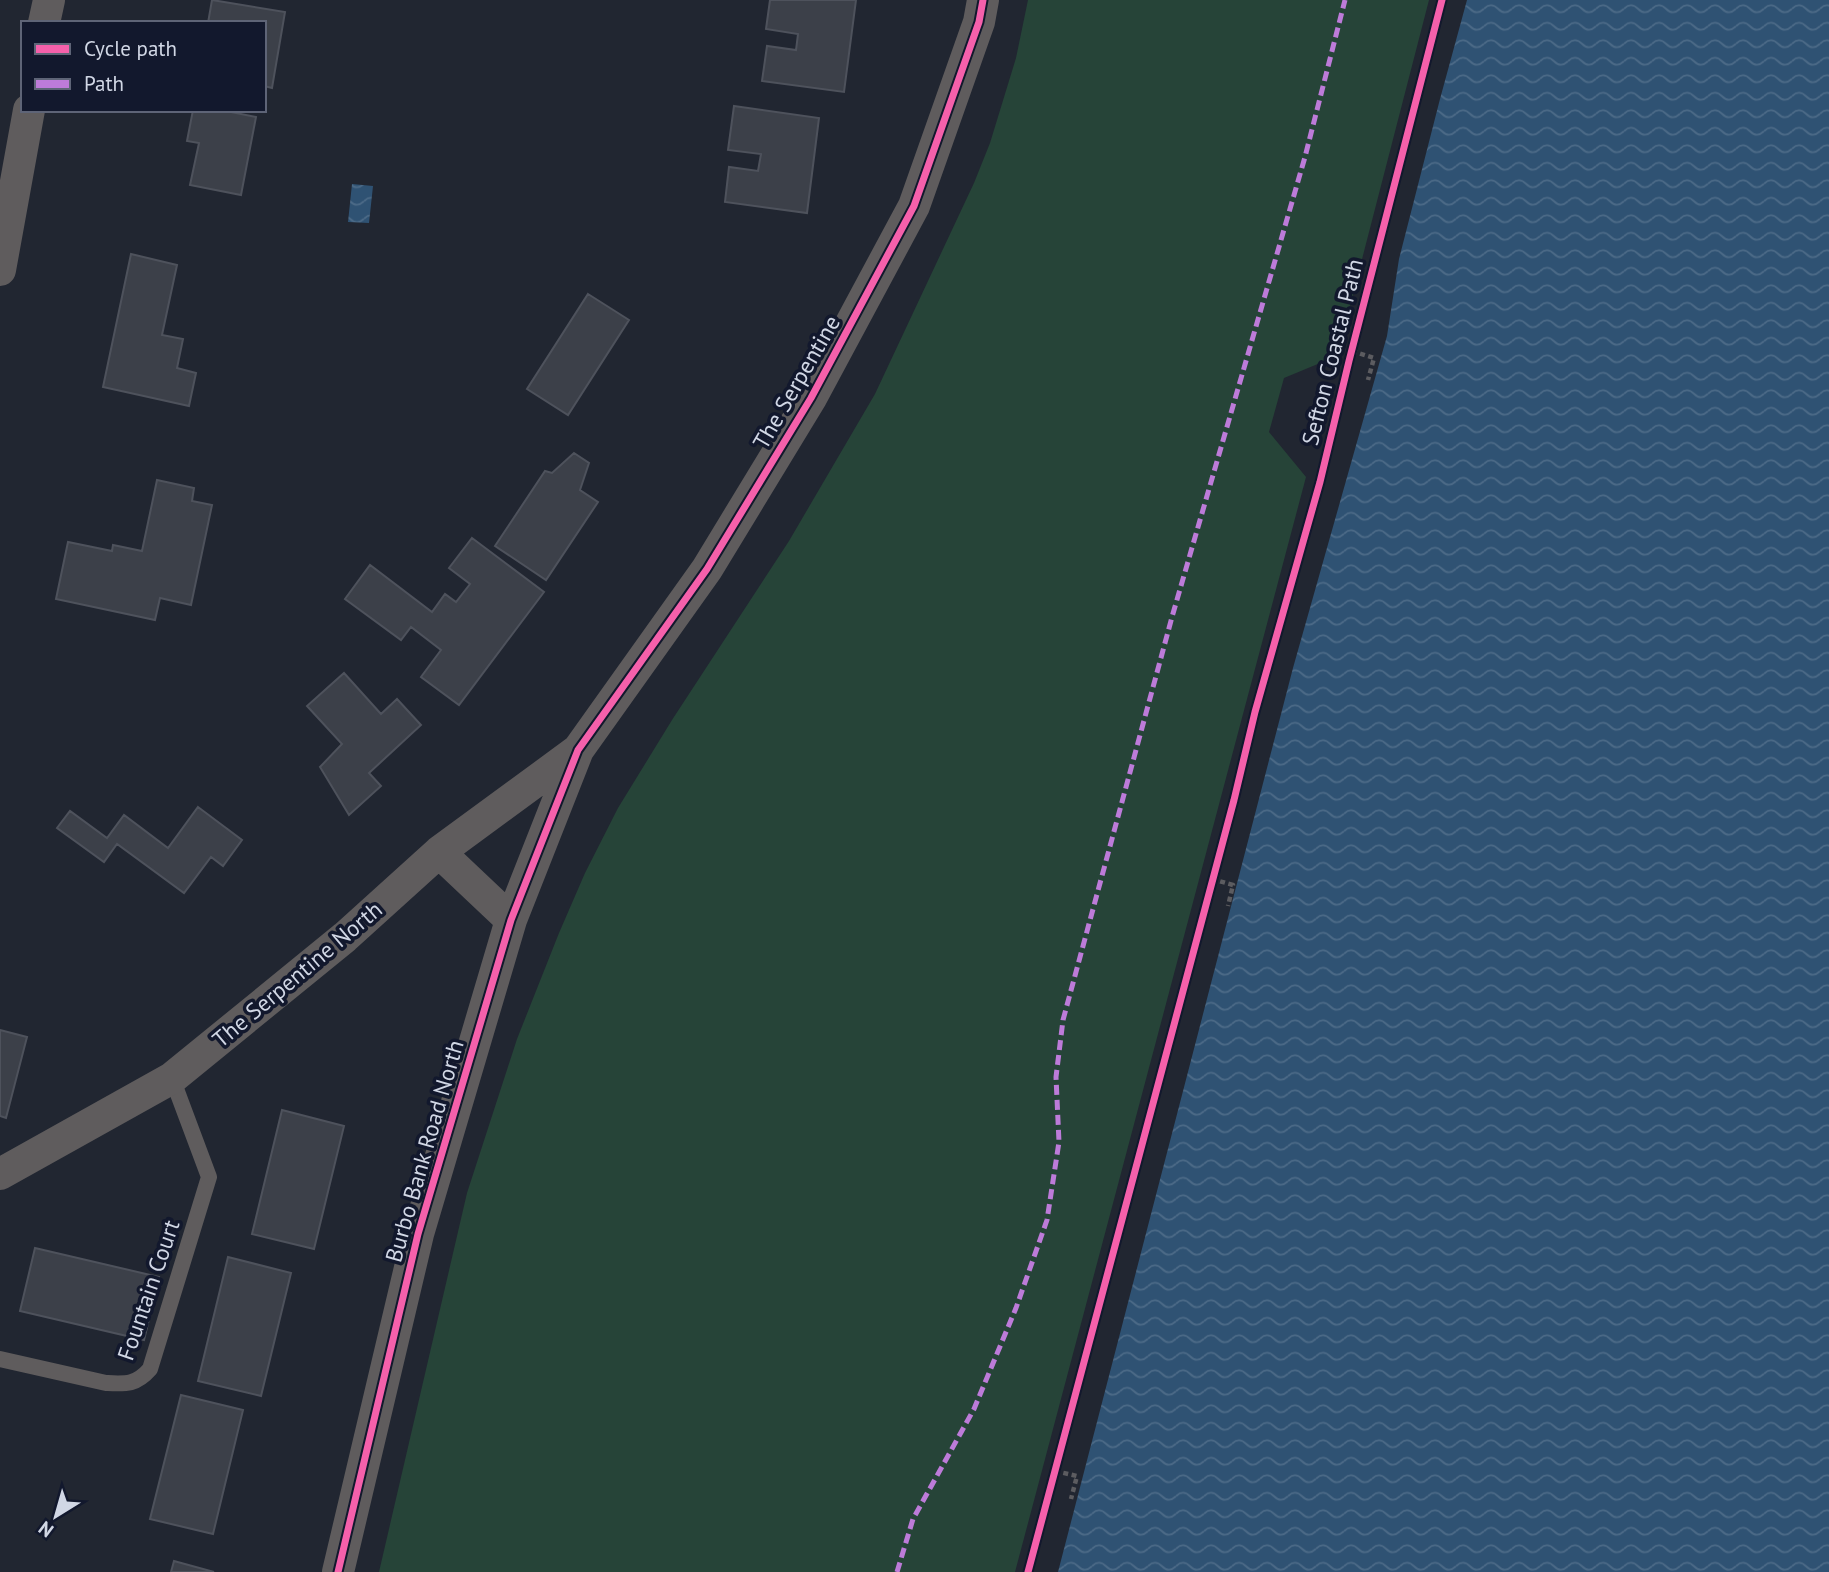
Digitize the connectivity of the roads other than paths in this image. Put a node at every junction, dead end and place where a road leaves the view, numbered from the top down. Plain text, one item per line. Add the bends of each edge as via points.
1 (48, 0) edge
2 (983, 0) edge
3 (44, 21) edge
4 (29, 112) edge
5 (0, 271) edge
6 (578, 750) junction
7 (439, 852) junction
8 (511, 920) junction
9 (172, 1078) junction
10 (0, 1174) edge
11 (0, 1359) edge
12 (338, 1572) edge

1 - 3 street
2 - 6 street, The Serpentine via 914,206 876,278 811,398 707,569
4 - 5 street
6 - 7 street, The Serpentine North
6 - 8 street, Burbo Bank Road North
7 - 8 street
7 - 9 street, The Serpentine North via 345,937
8 - 12 street, Burbo Bank Road North via 418,1234
9 - 10 street, The Serpentine North
9 - 11 lane, Fountain Court via 208,1177 150,1369 140,1380 106,1383

